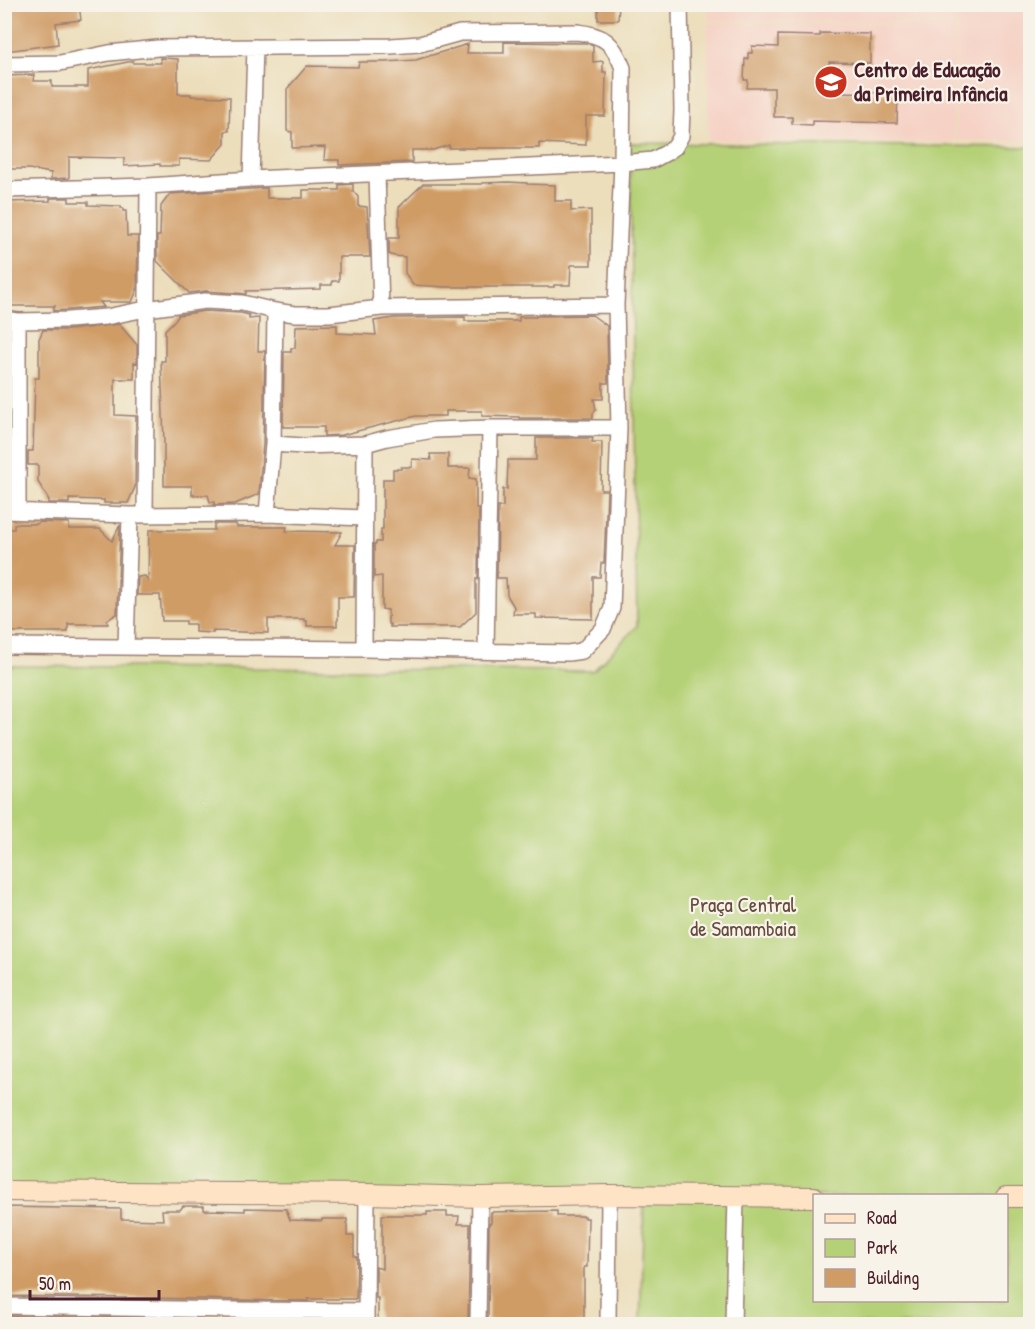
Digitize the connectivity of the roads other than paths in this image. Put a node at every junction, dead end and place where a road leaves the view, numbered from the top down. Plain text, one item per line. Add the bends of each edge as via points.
1 (680, 4) edge
2 (255, 47) junction
3 (4, 64) edge
4 (622, 163) junction
5 (377, 174) junction
6 (251, 179) junction
7 (148, 186) junction
8 (4, 190) edge
9 (616, 305) junction
10 (381, 308) junction
11 (146, 309) junction
12 (275, 311) junction
13 (11, 320) edge
14 (490, 428) junction
15 (619, 428) junction
16 (273, 444) junction
17 (365, 444) junction
18 (11, 511) edge
19 (137, 514) junction
20 (267, 514) junction
21 (364, 518) junction
22 (4, 646) edge
23 (126, 646) junction
24 (364, 649) junction
25 (486, 651) junction
26 (4, 1191) edge
27 (367, 1194) junction
28 (609, 1195) junction
29 (480, 1197) junction
30 (736, 1197) junction
31 (813, 1197) edge
32 (1008, 1197) edge
33 (1030, 1197) edge
34 (4, 1306) edge
35 (234, 1318) edge
36 (366, 1318) edge
37 (478, 1324) edge
38 (608, 1324) edge
39 (733, 1324) edge

1 - 4 street via 681,136 675,147 653,160
2 - 3 street via 158,48 60,63
2 - 4 street via 391,46 420,44 460,33 592,34 612,46 623,68
2 - 6 street
4 - 5 street
4 - 9 street
5 - 6 street
5 - 10 street
6 - 7 street
7 - 8 street
7 - 11 street
9 - 10 street
9 - 15 street
10 - 12 street via 329,314
11 - 12 street via 205,301 242,303
11 - 13 street via 106,317
11 - 19 street
12 - 16 street
13 - 18 street
14 - 15 street
14 - 17 street via 434,430
14 - 25 street
15 - 25 street via 612,608 603,629 582,651
16 - 17 street
16 - 20 street
17 - 21 street
18 - 19 street
19 - 20 street
19 - 23 street
20 - 21 street
21 - 24 street
22 - 23 street
23 - 24 street
24 - 25 street
26 - 27 street
27 - 29 street
27 - 36 street
28 - 29 street
28 - 30 street
28 - 38 street
29 - 37 street
30 - 31 street
30 - 39 street
32 - 33 street
34 - 35 street
35 - 36 street

